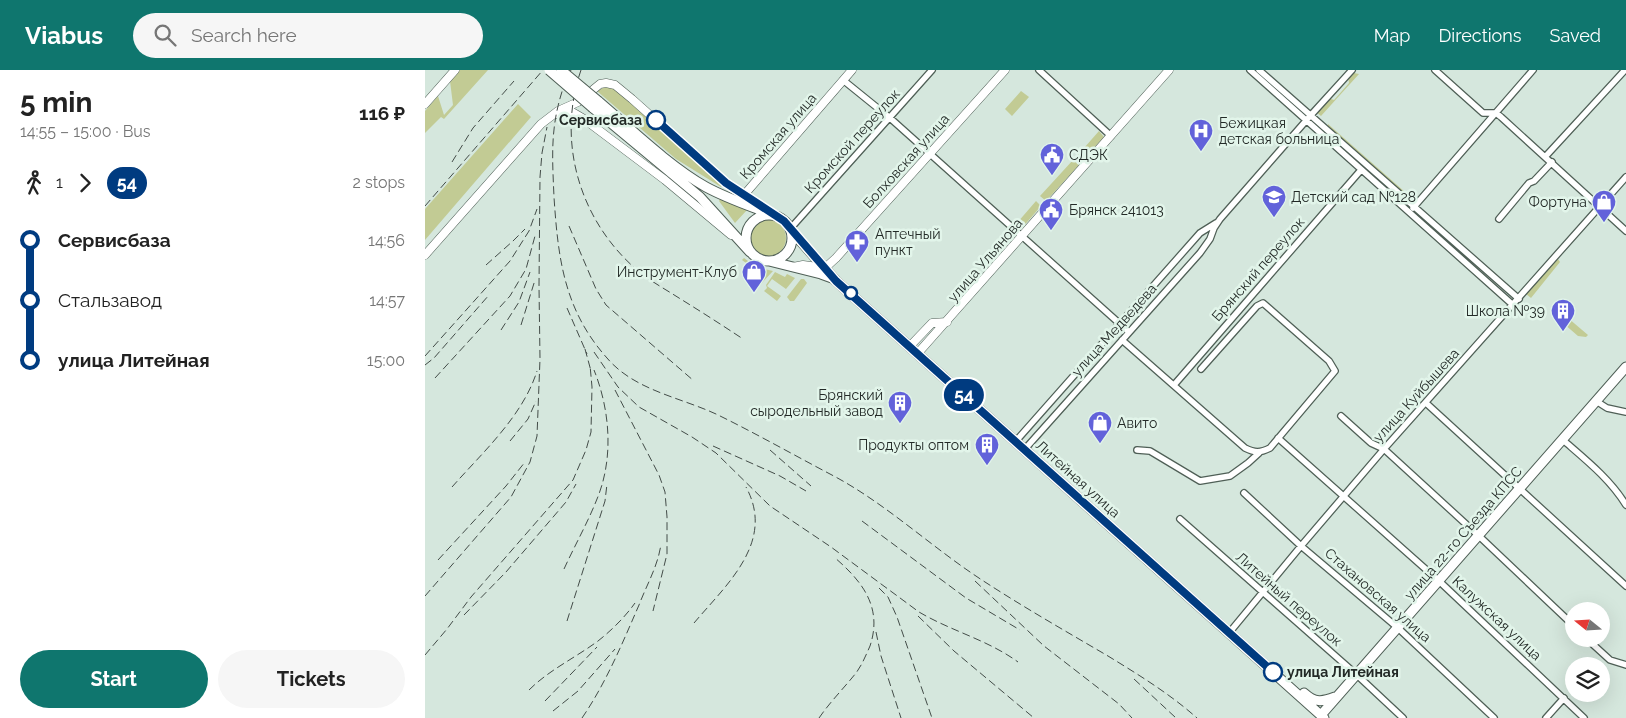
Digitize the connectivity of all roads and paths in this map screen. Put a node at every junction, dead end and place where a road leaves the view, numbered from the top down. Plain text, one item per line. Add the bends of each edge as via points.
1 (455, 70) edge
2 (549, 70) edge
3 (561, 70) edge
4 (852, 70) edge
5 (932, 70) edge
6 (1005, 70) edge
7 (1039, 70) edge
8 (1169, 70) edge
9 (1250, 70) edge
10 (1259, 70) edge
11 (1352, 70) edge
12 (1435, 70) edge
13 (1533, 70) edge
14 (1625, 70) edge
15 (843, 80) junction
16 (583, 98) junction
17 (425, 104) edge
18 (595, 104) junction
19 (1496, 114) junction
20 (1311, 115) junction
21 (551, 116) junction
22 (580, 116) junction
23 (890, 118) junction
24 (1306, 120) junction
25 (1111, 136) junction
26 (930, 154) junction
27 (1545, 157) junction
28 (1552, 162) junction
29 (1361, 170) junction
30 (1626, 177) edge
31 (744, 195) junction
32 (1414, 206) junction
33 (1599, 207) junction
34 (1409, 212) junction
35 (776, 216) junction
36 (1499, 219) dead end
37 (1216, 224) junction
38 (790, 229) junction
39 (1626, 231) edge
40 (1021, 236) junction
41 (750, 252) junction
42 (425, 255) edge
43 (769, 261) junction
44 (793, 267) junction
45 (825, 268) junction
46 (836, 281) junction
47 (1519, 299) junction
48 (1513, 305) junction
49 (947, 322) junction
50 (1120, 324) junction
51 (1129, 332) junction
52 (1122, 340) junction
53 (910, 346) junction
54 (919, 353) junction
55 (1626, 367) edge
56 (1201, 369) dead end
57 (1174, 385) junction
58 (1596, 401) junction
59 (1426, 403) junction
60 (1626, 412) edge
61 (1341, 416) dead end
62 (1279, 438) junction
63 (1563, 440) junction
64 (1016, 441) junction
65 (1025, 449) junction
66 (1384, 449) junction
67 (1137, 450) dead end
68 (1259, 453) junction
69 (1520, 488) junction
70 (1244, 493) dead end
71 (1343, 497) junction
72 (1626, 505) edge
73 (1180, 519) dead end
74 (1479, 536) junction
75 (1301, 546) junction
76 (1439, 581) junction
77 (1626, 586) edge
78 (1262, 592) junction
79 (1565, 617) edge
80 (1398, 628) junction
81 (1229, 633) junction
82 (1597, 648) edge
83 (1626, 665) edge
84 (1357, 675) junction
85 (1294, 691) junction
86 (1337, 697) junction
87 (1564, 698) junction
88 (1322, 717) edge
89 (1403, 718) edge
90 (1494, 718) edge
91 (1546, 718) edge
92 (1585, 718) edge

1 - 17 main road
2 - 18 main road, bridge
3 - 18 main road, bridge
4 - 15 main road, Кромская улица
5 - 23 street, Кромской переулок
6 - 26 main road, Болховская улица
7 - 25 street
8 - 25 main road, улица Ульянова
9 - 24 street
10 - 20 street
11 - 20 street, улица Медведева
12 - 19 street via 1483,113
13 - 19 street
14 - 27 street
15 - 23 street
15 - 31 main road, Кромская улица
16 - 21 main road
16 - 22 main road
16 - 31 main road via 600,84 615,85 720,178
18 - 35 main road via 699,182 722,195
18 - 41 main road via 700,197
19 - 27 street
19 - 32 street
20 - 24 street, улица Медведева
20 - 32 street
21 - 22 main road via 569,112
21 - 42 main road via 533,132
22 - 41 main road via 665,180
23 - 26 street
23 - 38 street, Кромской переулок
24 - 29 street
24 - 37 street, улица Медведева
25 - 40 main road, улица Ульянова
26 - 40 street
26 - 45 main road, Болховская улица
27 - 28 street
28 - 33 street
28 - 36 street via 1529,183
29 - 34 street
29 - 57 street, Брянский переулок
30 - 33 street, улица Куйбышева
31 - 35 main road
32 - 34 street
32 - 47 street
33 - 39 street
33 - 47 street, улица Куйбышева
34 - 48 street
35 - 38 main road
35 - 41 main road via 759,217 750,224 746,241
37 - 50 street, улица Медведева via 1201,233
37 - 51 street, улица Медведева via 1201,253
38 - 43 main road via 792,239 786,253
38 - 45 main road, Литейная улица
40 - 49 main road, улица Ульянова
40 - 50 street
41 - 43 main road via 756,258
43 - 44 main road, Литейная улица
44 - 45 main road
44 - 46 main road, Литейная улица
45 - 46 main road, Литейная улица
46 - 53 main road, Литейная улица
47 - 48 street, улица Куйбышева
48 - 59 street, улица Куйбышева
49 - 53 main road via 932,323
49 - 54 main road, улица Ульянова
50 - 51 street
50 - 64 street, улица Медведева
51 - 52 street, улица Медведева
52 - 57 street
52 - 65 street, улица Медведева
53 - 54 main road, Литейная улица
54 - 64 main road, Литейная улица
55 - 58 main road, улица 22-го Съезда КПСС
56 - 62 street via 1257,306 1265,304 1329,361 1335,371
57 - 68 street via 1245,448
58 - 60 street via 1607,408
58 - 63 main road, улица 22-го Съезда КПСС
59 - 66 street, улица Куйбышева
59 - 69 street
61 - 66 street via 1371,443
62 - 68 street via 1270,448
62 - 71 street, Калужская улица
63 - 69 main road, улица 22-го Съезда КПСС
63 - 72 street via 1607,480
64 - 65 main road, Литейная улица
65 - 81 main road, Литейная улица
66 - 71 street, улица Куйбышева
66 - 74 street
67 - 68 street via 1150,451 1200,481 1230,476
69 - 74 main road, улица 22-го Съезда КПСС
69 - 77 street
70 - 75 street, Стахановская улица
71 - 75 street, улица Куйбышева
71 - 76 street, Калужская улица
73 - 78 street, Литейный переулок
74 - 76 main road, улица 22-го Съезда КПСС
74 - 79 street
75 - 78 street, улица Куйбышева
75 - 80 street, Стахановская улица
76 - 80 main road, улица 22-го Съезда КПСС
76 - 87 street, Калужская улица
78 - 81 street, улица Куйбышева
78 - 84 street, Литейный переулок
80 - 84 main road, улица 22-го Съезда КПСС
80 - 90 street, Стахановская улица
81 - 85 main road, Литейная улица
82 - 83 street
84 - 86 main road, улица 22-го Съезда КПСС
84 - 89 street, Литейный переулок
85 - 86 main road via 1303,692 1320,702
85 - 88 main road, Литейная улица
86 - 88 main road, улица 22-го Съезда КПСС
87 - 91 street
87 - 92 street, Калужская улица

